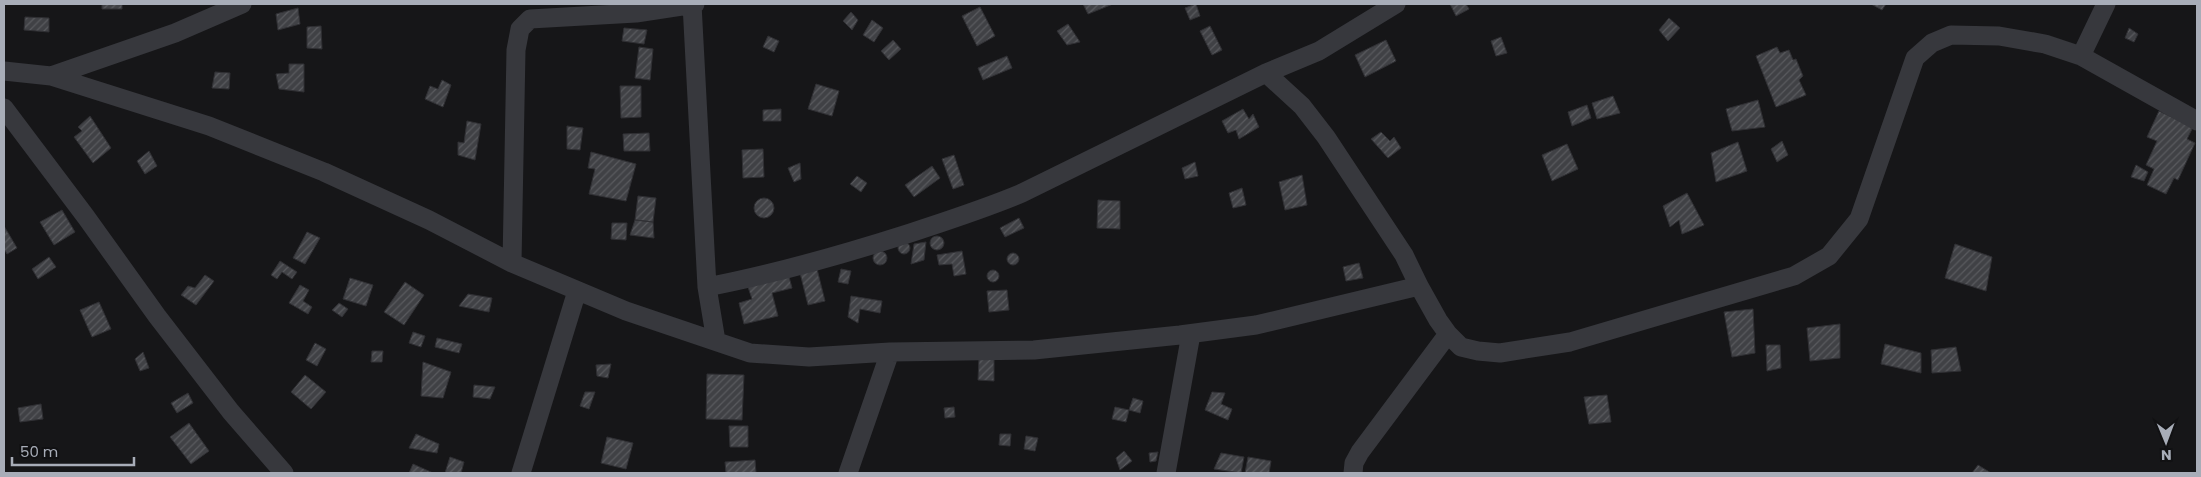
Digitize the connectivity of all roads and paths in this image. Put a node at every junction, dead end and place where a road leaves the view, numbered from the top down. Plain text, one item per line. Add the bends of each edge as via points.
1 (242, 4) edge
2 (693, 4) edge
3 (1396, 4) edge
4 (2106, 4) edge
5 (2081, 56) junction
6 (4, 70) edge
7 (1266, 73) junction
8 (51, 76) junction
9 (4, 108) edge
10 (2197, 122) edge
11 (512, 263) junction
12 (1418, 286) junction
13 (707, 287) junction
14 (577, 290) junction
15 (1191, 334) junction
16 (1448, 334) junction
17 (716, 341) junction
18 (890, 352) junction
19 (849, 472) edge
20 (284, 473) edge
21 (521, 473) edge
22 (1166, 473) edge
23 (1353, 473) edge

1 - 8 street via 174,33
2 - 11 street via 636,13 530,19 520,29 516,50
2 - 13 street
3 - 7 street via 1319,51
4 - 5 street
5 - 10 street
5 - 16 street via 2044,44 1999,36 1951,35 1932,43 1915,58 1859,218 1829,256 1794,276 1570,342 1500,354 1461,346
6 - 8 street
7 - 12 street via 1302,106 1326,136 1404,255
7 - 13 street via 988,207 846,253
8 - 11 street via 209,126 316,168
9 - 20 street via 225,405
11 - 14 street
12 - 15 street via 1300,316
12 - 16 street
13 - 17 street
14 - 17 street via 626,311
14 - 21 street
15 - 18 street via 1006,352
15 - 22 street
16 - 23 street via 1360,452
17 - 18 street via 750,353 769,355
18 - 19 street

